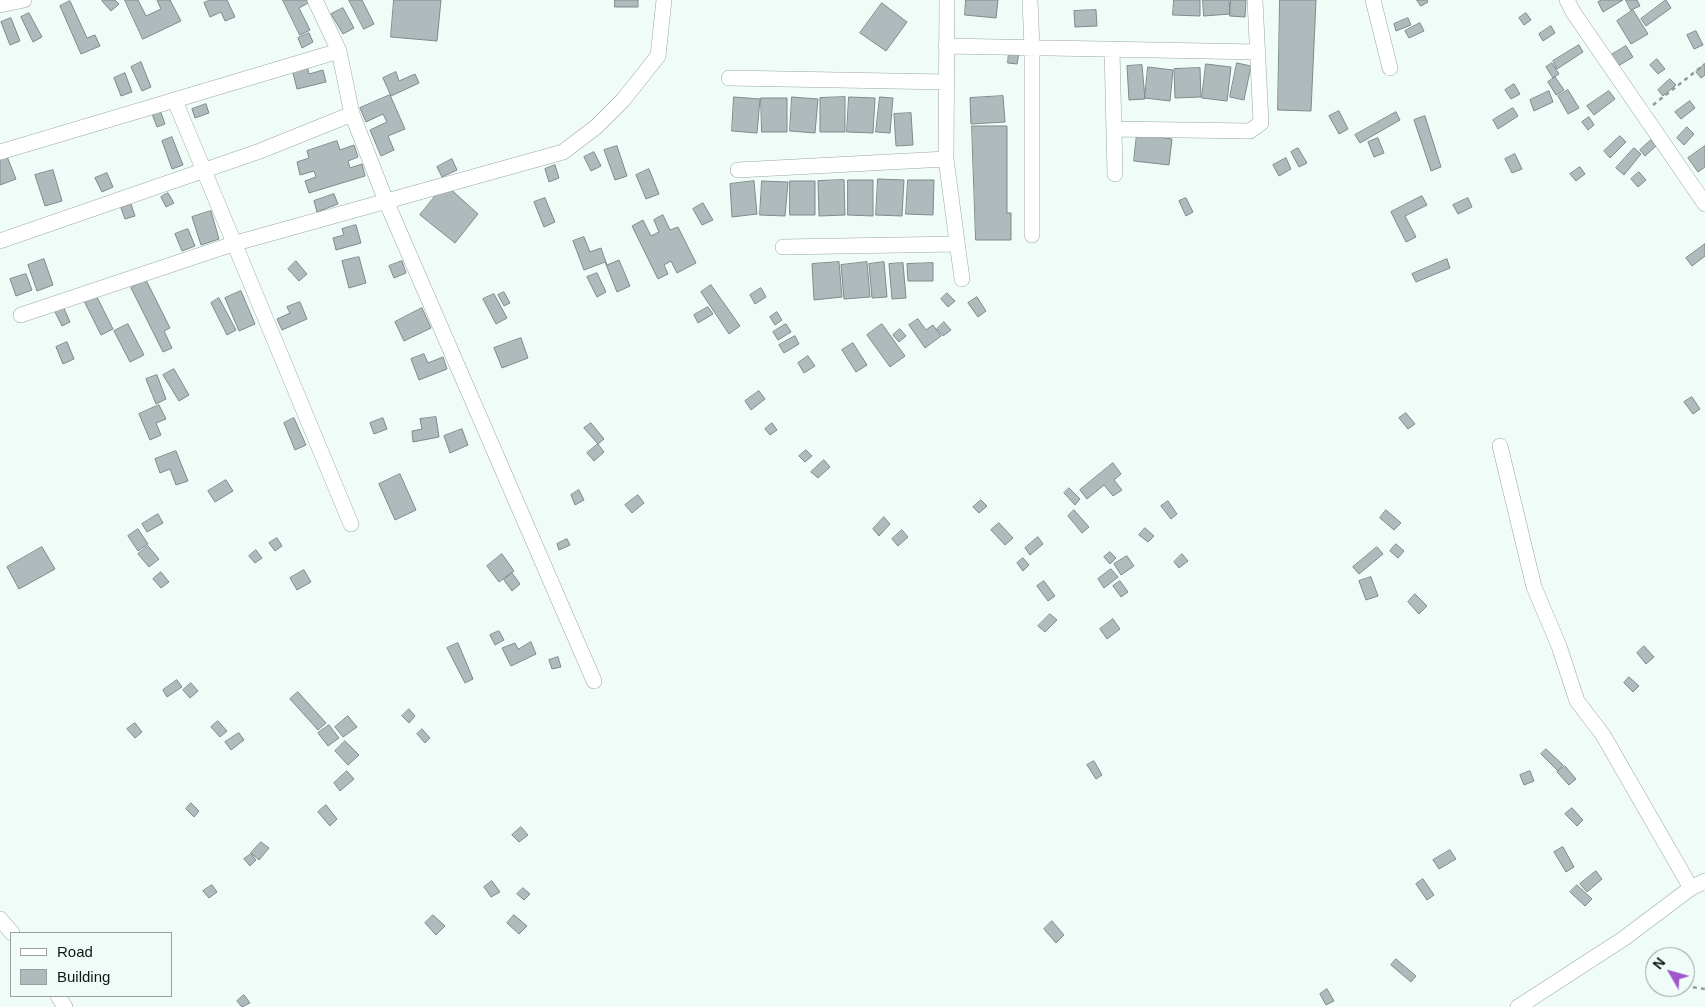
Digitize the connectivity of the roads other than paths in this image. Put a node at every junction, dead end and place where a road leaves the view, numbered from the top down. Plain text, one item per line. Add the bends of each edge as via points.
1 (24, 0) edge
2 (315, 0) edge
3 (664, 0) edge
4 (947, 0) edge
5 (1030, 0) edge
6 (1255, 0) edge
7 (1373, 0) edge
8 (1567, 0) edge
9 (0, 4) edge
10 (946, 46) junction
11 (1032, 48) junction
12 (1112, 50) junction
13 (339, 51) junction
14 (1258, 52) junction
15 (1390, 68) dead end
16 (729, 78) dead end
17 (946, 82) junction
18 (175, 101) junction
19 (352, 114) junction
20 (1114, 129) junction
21 (0, 152) edge
22 (946, 159) junction
23 (206, 170) junction
24 (738, 170) dead end
25 (1115, 174) dead end
26 (386, 201) junction
27 (1705, 204) edge
28 (1032, 235) dead end
29 (0, 241) edge
30 (236, 243) junction
31 (957, 244) junction
32 (783, 247) dead end
33 (962, 279) dead end
34 (21, 315) dead end
35 (1500, 446) dead end
36 (351, 524) dead end
37 (594, 681) dead end
38 (1705, 881) edge
39 (1691, 888) junction
40 (0, 919) edge
41 (11, 932) edge
42 (1518, 1007) edge

1 - 9 street
2 - 13 street
3 - 26 street via 658,56 623,100 596,127 563,152
4 - 10 street
5 - 11 street
6 - 14 street
7 - 15 street
8 - 27 street via 1641,115
10 - 11 street
10 - 17 street
11 - 12 street
11 - 28 street
12 - 14 street
12 - 20 street
13 - 18 street
13 - 19 street
14 - 20 street via 1261,123 1250,131
16 - 17 street
17 - 22 street
18 - 21 street
18 - 23 street
19 - 23 street
19 - 26 street
20 - 25 street
22 - 24 street
22 - 31 street
23 - 29 street
23 - 30 street
26 - 30 street
26 - 37 street
30 - 34 street
30 - 36 street
31 - 32 street
31 - 33 street
35 - 39 street via 1534,587 1578,701 1602,735
38 - 39 street
39 - 42 street via 1623,939
40 - 41 street

